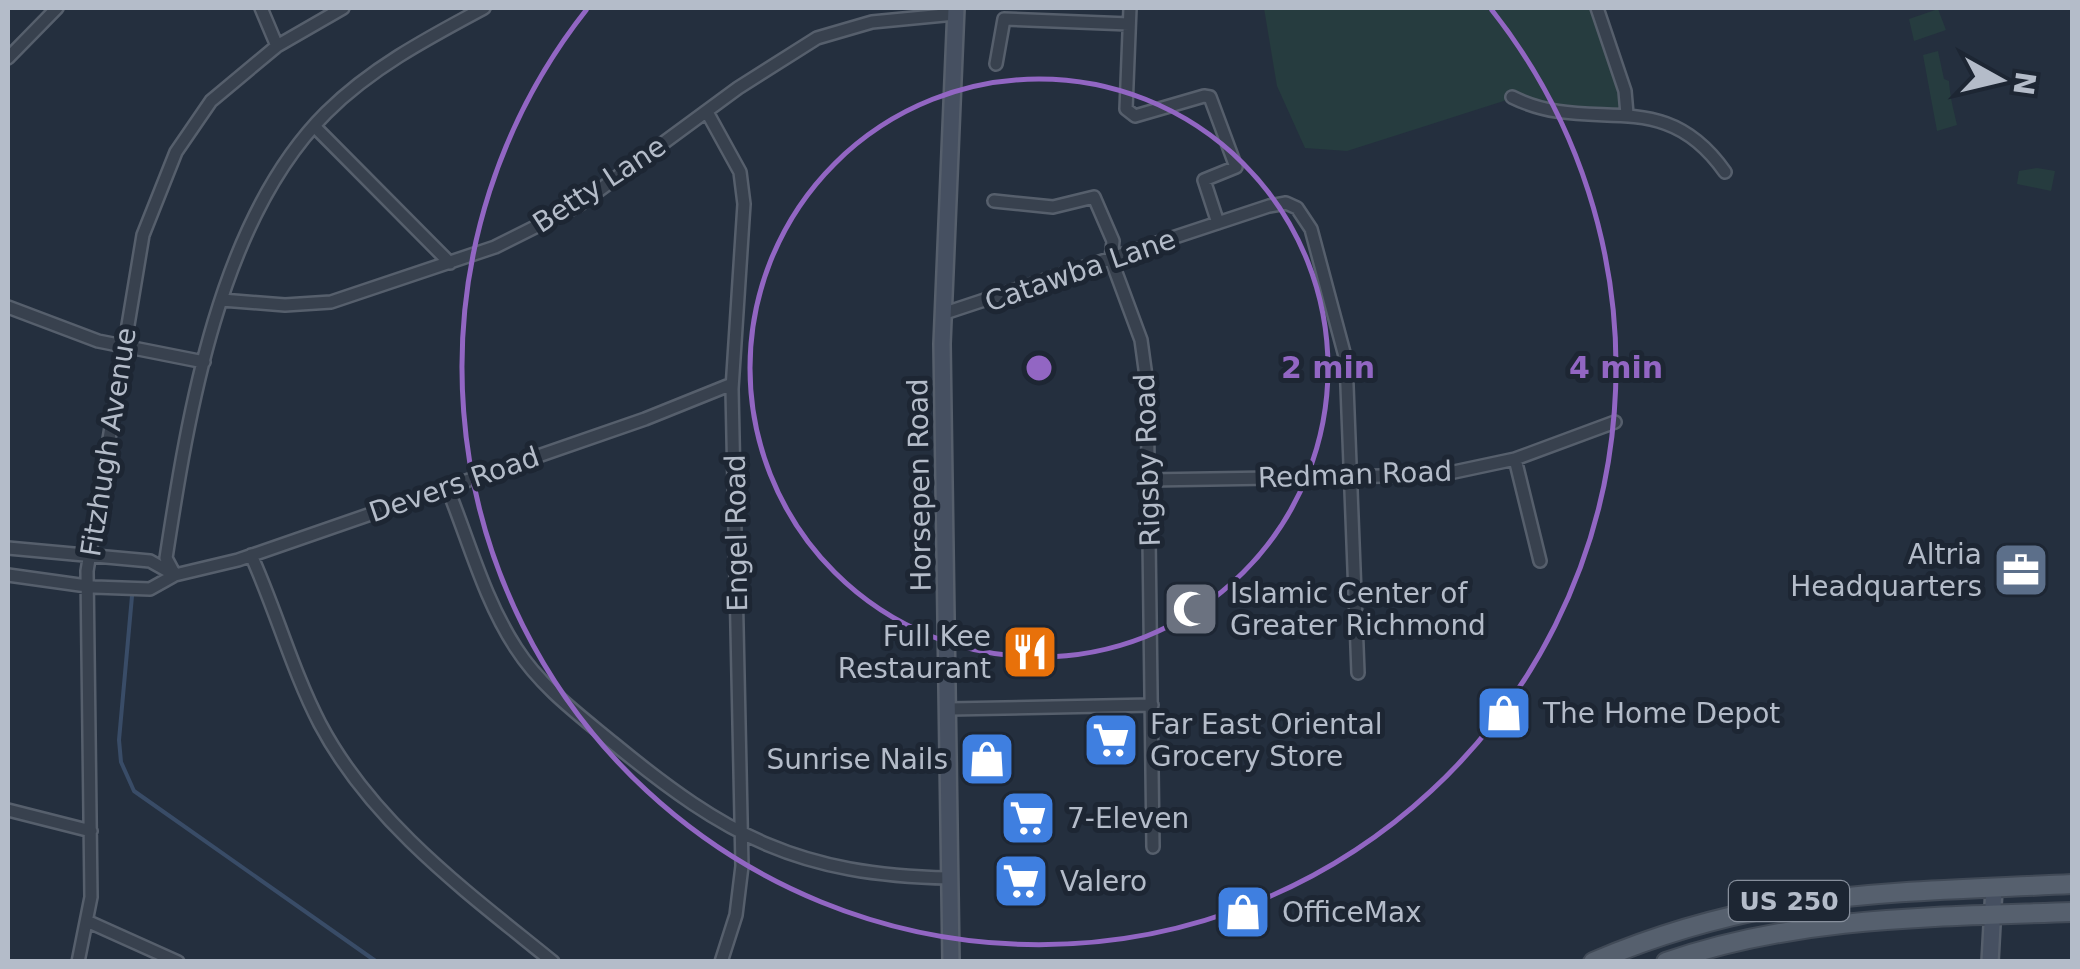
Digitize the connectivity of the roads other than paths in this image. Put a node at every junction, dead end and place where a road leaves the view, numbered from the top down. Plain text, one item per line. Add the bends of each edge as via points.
1 (56, 8) edge
2 (261, 8) edge
3 (343, 8) edge
4 (484, 8) edge
5 (1130, 8) edge
6 (1597, 8) edge
7 (956, 11) edge
8 (1129, 24) junction
9 (276, 46) junction
10 (8, 58) edge
11 (996, 64) dead end
12 (1512, 97) dead end
13 (707, 112) junction
14 (1627, 114) junction
15 (314, 126) junction
16 (1725, 172) dead end
17 (994, 201) dead end
18 (1218, 223) junction
19 (1111, 259) junction
20 (450, 263) junction
21 (222, 300) junction
22 (8, 307) edge
23 (942, 314) junction
24 (122, 346) junction
25 (204, 362) junction
26 (732, 384) junction
27 (1614, 422) dead end
28 (1515, 459) junction
29 (1353, 477) junction
30 (1149, 480) junction
31 (448, 488) junction
32 (8, 548) edge
33 (251, 555) junction
34 (88, 557) junction
35 (1540, 561) dead end
36 (8, 574) edge
37 (174, 575) junction
38 (87, 585) junction
39 (1358, 673) dead end
40 (1152, 705) junction
41 (948, 709) junction
42 (8, 810) edge
43 (91, 830) junction
44 (741, 834) junction
45 (1153, 847) dead end
46 (950, 878) junction
47 (2072, 884) edge
48 (1994, 888) junction
49 (2072, 912) edge
50 (1993, 914) junction
51 (89, 922) junction
52 (78, 962) edge
53 (178, 962) edge
54 (553, 962) edge
55 (721, 962) edge
56 (951, 962) edge
57 (1593, 962) edge
58 (1666, 962) edge
59 (1990, 962) edge

1 - 10 street
2 - 9 street
3 - 9 street, Fitzhugh Avenue
4 - 15 street via 384,66
5 - 8 street
6 - 14 street
7 - 13 street, Betty Lane via 872,22 817,38
7 - 23 street, Horsepen Road
8 - 11 street via 1004,19
8 - 18 street via 1126,109 1134,116 1204,96 1215,102 1236,167 1204,180
9 - 24 street, Fitzhugh Avenue via 211,101 176,152 144,235
12 - 14 street via 1548,113
13 - 20 street, Betty Lane via 554,220
13 - 26 street, Engel Road via 743,186
14 - 16 street via 1678,128
15 - 20 street
15 - 21 street via 247,232
17 - 19 street, Rigsby Road via 1053,207 1094,197 1112,241
18 - 19 street, Catawba Lane
18 - 29 street, Catawba Lane via 1286,203 1304,216 1346,360
19 - 23 street, Catawba Lane
19 - 30 street, Rigsby Road via 1145,360
20 - 21 street, Betty Lane via 331,302
21 - 25 street
22 - 24 street
23 - 41 street, Horsepen Road
24 - 25 street
24 - 34 street, Fitzhugh Avenue
25 - 37 street via 166,558
26 - 31 street, Devers Road
26 - 44 street, Engel Road
27 - 28 street, Redman Road
28 - 29 street, Redman Road via 1440,474
28 - 35 street
29 - 30 street, Redman Road
29 - 39 street
30 - 40 street, Rigsby Road
31 - 33 street, Devers Road
31 - 44 street via 497,615 529,666 663,784
32 - 34 street
33 - 37 street, Devers Road
33 - 54 street via 308,700 348,769 416,848
34 - 37 street via 150,562
34 - 38 street, Fitzhugh Avenue
36 - 38 street, Devers Road
37 - 38 street, Devers Road via 150,589
38 - 43 street, Fitzhugh Avenue
40 - 41 street
40 - 45 street, Rigsby Road
41 - 46 street, Horsepen Road
42 - 43 street
43 - 51 street, Fitzhugh Avenue
44 - 46 street via 843,870
44 - 55 street, Engel Road via 736,915
46 - 56 street, Horsepen Road
47 - 48 main road, US 250
48 - 50 street
48 - 57 main road, US 250 via 1863,892 1764,906
49 - 50 main road, US 250
50 - 58 main road, US 250 via 1816,925
50 - 59 street
51 - 52 street, Fitzhugh Avenue
51 - 53 street

